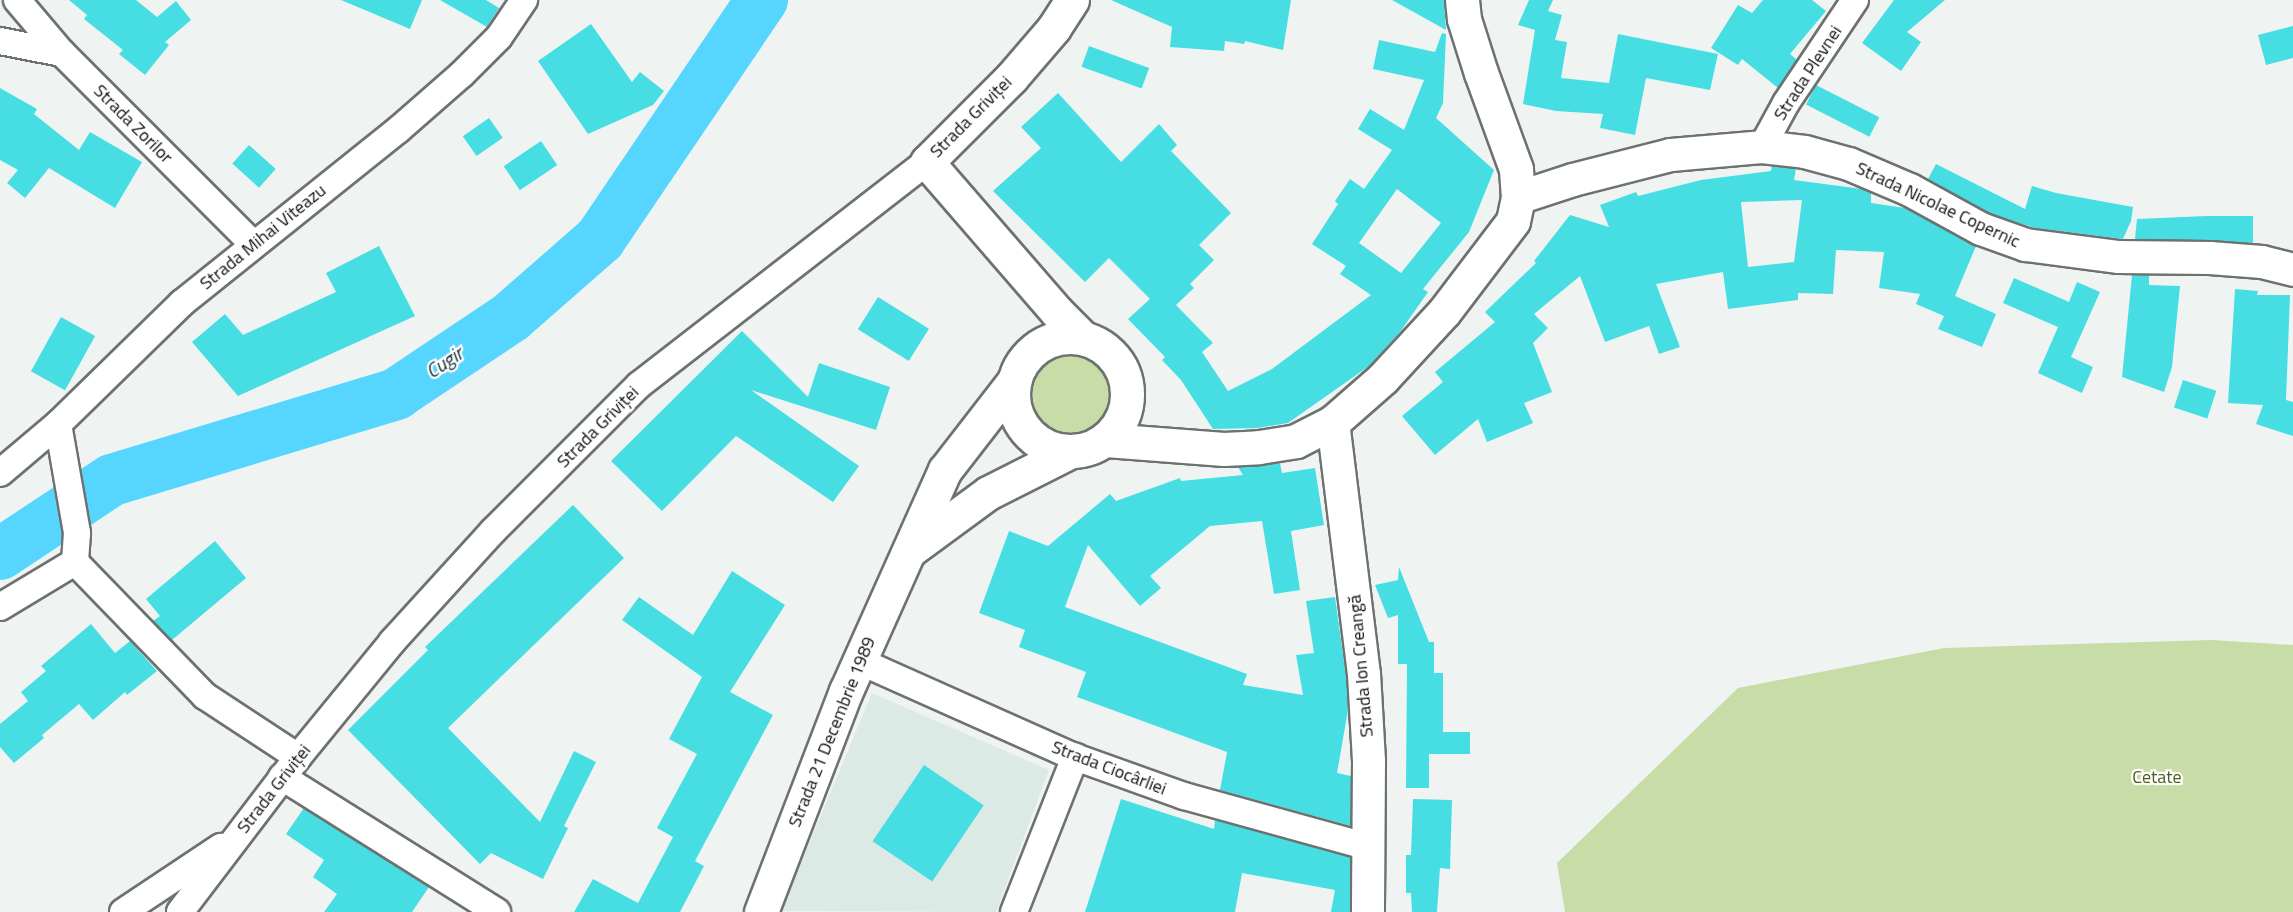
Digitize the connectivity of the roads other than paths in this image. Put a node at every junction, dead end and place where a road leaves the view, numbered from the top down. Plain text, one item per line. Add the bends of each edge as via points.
1 (17, 0) edge
2 (524, 0) edge
3 (1072, 0) edge
4 (1462, 0) edge
5 (1855, 0) edge
6 (0, 41) edge
7 (62, 53) junction
8 (1762, 147) junction
9 (927, 162) junction
10 (1518, 198) junction
11 (253, 244) junction
12 (2293, 270) edge
13 (1029, 277) junction
14 (1083, 338) junction
15 (1022, 368) junction
16 (1333, 422) junction
17 (58, 424) junction
18 (1106, 440) junction
19 (1070, 452) junction
20 (0, 473) edge
21 (905, 554) junction
22 (75, 562) junction
23 (0, 607) edge
24 (859, 661) junction
25 (1075, 757) junction
26 (290, 767) junction
27 (237, 837) junction
28 (1369, 848) junction
29 (123, 912) edge
30 (180, 912) edge
31 (496, 912) edge
32 (761, 912) edge
33 (1014, 912) edge
34 (1368, 912) edge

1 - 7 street, Strada Zorilor
2 - 11 street, Strada Mihai Viteazu via 499,37 462,74 398,130
3 - 9 main road, Strada Griviței via 1054,28 1012,77
4 - 10 main road via 1481,73 1516,169
5 - 8 street, Strada Plevnei via 1786,103
6 - 7 street
7 - 11 street, Strada Zorilor
8 - 10 street, Strada Nicolae Copernic via 1671,155
8 - 12 street, Strada Nicolae Copernic via 1805,152 1849,164 1910,189 1981,228 2026,245 2119,257 2241,260
9 - 13 main road
9 - 26 street, Strada Griviței via 639,385 493,531 392,642
10 - 16 main road via 1513,221 1444,312 1383,378
11 - 17 street, Strada Mihai Viteazu via 182,303
13 - 14 main road
13 - 15 main road via 1031,312
14 - 15 main road via 1054,339 1040,345
14 - 18 main road via 1100,345 1115,358 1124,374 1126,410
15 - 19 main road via 1013,398 1025,430 1053,449
15 - 21 main road, Strada 21 Decembrie 1989 via 945,470
16 - 18 main road via 1296,441 1259,447
16 - 28 street, Strada Ion Creangă via 1364,674
17 - 20 street, Strada Mihai Viteazu
17 - 22 street via 78,533
18 - 19 main road via 1089,449
19 - 21 main road via 988,493
21 - 24 main road, Strada 21 Decembrie 1989
22 - 23 street
22 - 26 street via 205,696
24 - 25 street, Strada Ciocârliei
24 - 32 main road, Strada 21 Decembrie 1989
25 - 28 street, Strada Ciocârliei via 1184,796
25 - 33 street
26 - 27 street, Strada Griviței
26 - 31 street
27 - 29 street
27 - 30 street, Strada Griviței
28 - 34 street, Strada Ion Creangă

